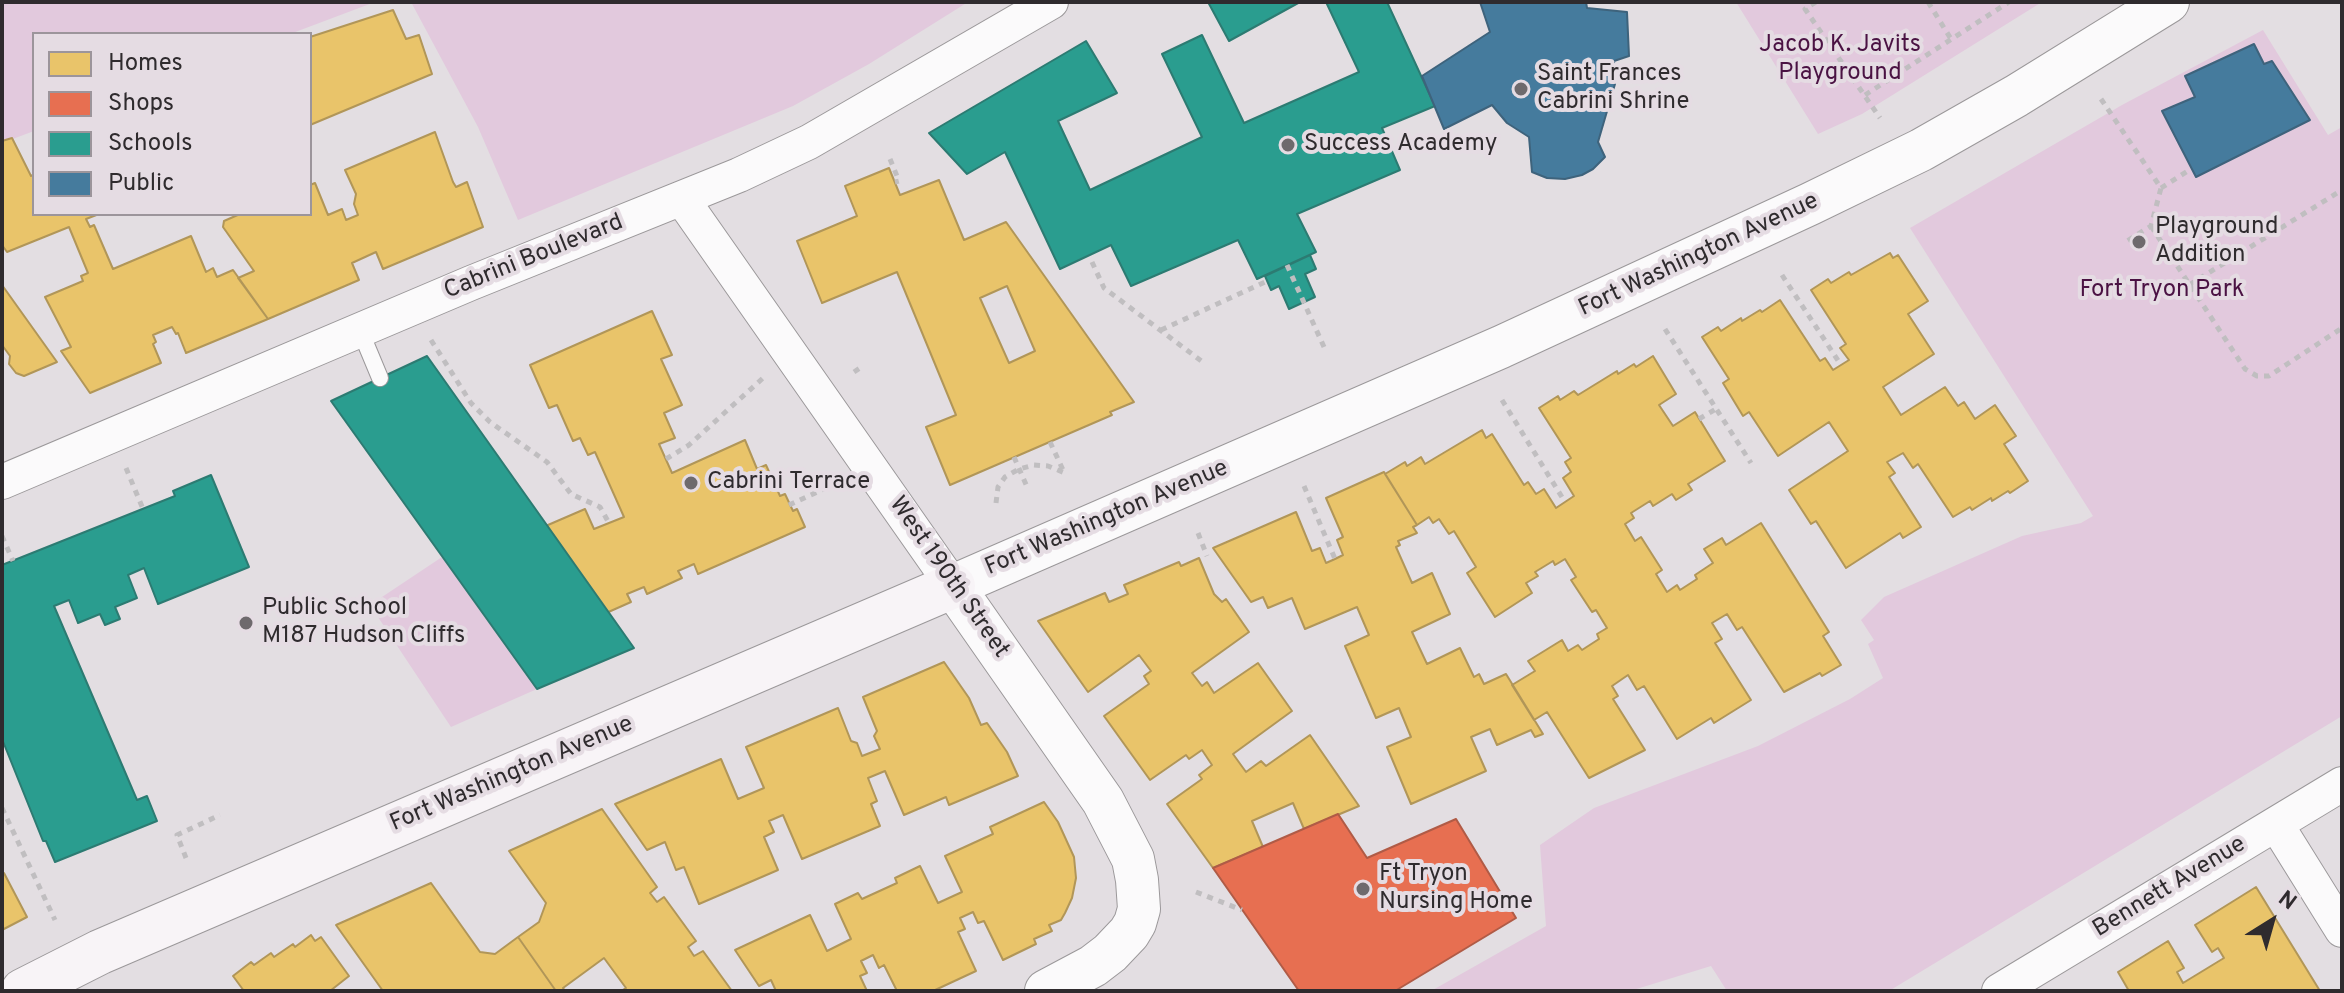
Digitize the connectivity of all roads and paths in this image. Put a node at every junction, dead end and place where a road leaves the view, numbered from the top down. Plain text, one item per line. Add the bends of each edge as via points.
1 (1051, 2) edge
2 (1802, 2) edge
3 (1816, 2) edge
4 (1928, 2) edge
5 (2009, 2) edge
6 (2168, 2) edge
7 (1805, 9) junction
8 (1951, 39) junction
9 (1865, 95) junction
10 (2101, 99) dead end
11 (1880, 118) dead end
12 (890, 159) dead end
13 (2191, 169) dead end
14 (895, 182) dead end
15 (2161, 188) junction
16 (2342, 190) edge
17 (682, 199) junction
18 (2151, 226) junction
19 (2127, 241) dead end
20 (1092, 262) dead end
21 (1287, 265) dead end
22 (1782, 275) dead end
23 (1267, 281) dead end
24 (2189, 285) junction
25 (2342, 328) edge
26 (1665, 329) dead end
27 (360, 330) junction
28 (1160, 331) junction
29 (431, 340) dead end
30 (1324, 347) dead end
31 (1204, 363) dead end
32 (1841, 365) dead end
33 (860, 368) dead end
34 (854, 372) dead end
35 (380, 378) dead end
36 (763, 378) dead end
37 (1502, 400) dead end
38 (1716, 409) junction
39 (1699, 419) dead end
40 (1050, 442) dead end
41 (1014, 457) dead end
42 (666, 459) dead end
43 (1751, 463) dead end
44 (126, 468) dead end
45 (1019, 469) junction
46 (2, 482) edge
47 (835, 484) dead end
48 (1304, 486) dead end
49 (1028, 489) dead end
50 (1565, 502) dead end
51 (996, 503) dead end
52 (789, 505) dead end
53 (143, 509) dead end
54 (609, 523) dead end
55 (1198, 533) dead end
56 (2, 536) edge
57 (1207, 556) dead end
58 (1335, 559) dead end
59 (13, 561) dead end
60 (953, 586) junction
61 (2342, 784) edge
62 (2, 808) edge
63 (220, 815) dead end
64 (2276, 824) junction
65 (186, 858) dead end
66 (1196, 892) dead end
67 (1242, 910) dead end
68 (55, 920) dead end
69 (2342, 930) edge
70 (23, 991) edge
71 (1046, 991) edge
72 (1999, 991) edge

1 - 17 street, Cabrini Boulevard via 809,142
2 - 7 path
3 - 7 path
4 - 8 path
5 - 8 path
6 - 60 street, Fort Washington Avenue via 2016,96 1810,204 1487,354
7 - 9 path
8 - 9 path
9 - 11 path
10 - 15 path
12 - 14 path via 899,181
13 - 15 path
15 - 18 path
16 - 24 path
17 - 27 street, Cabrini Boulevard
17 - 60 street, West 190th Street
18 - 19 path
18 - 24 path
20 - 28 path via 1104,288
21 - 30 path
22 - 32 path
23 - 28 path
24 - 25 path via 2245,369 2257,376 2269,376
26 - 38 path
27 - 35 lane
27 - 46 street, Cabrini Boulevard
28 - 31 path
29 - 54 path via 471,403 547,462 571,494 600,507
33 - 34 path
36 - 42 path
37 - 50 path
38 - 39 path
38 - 43 path
40 - 45 path via 1065,473 1048,466
41 - 45 path
44 - 53 path
45 - 49 path
45 - 51 path via 998,487
47 - 52 path
48 - 58 path
55 - 57 path
56 - 59 path
60 - 70 main road, Fort Washington Avenue via 115,946
60 - 71 street, West 190th Street via 1103,801 1133,859 1139,893 1135,923 1093,966
61 - 64 street, Bennett Avenue
62 - 68 path
63 - 65 path via 177,835
64 - 69 street
64 - 72 street, Bennett Avenue
66 - 67 path

